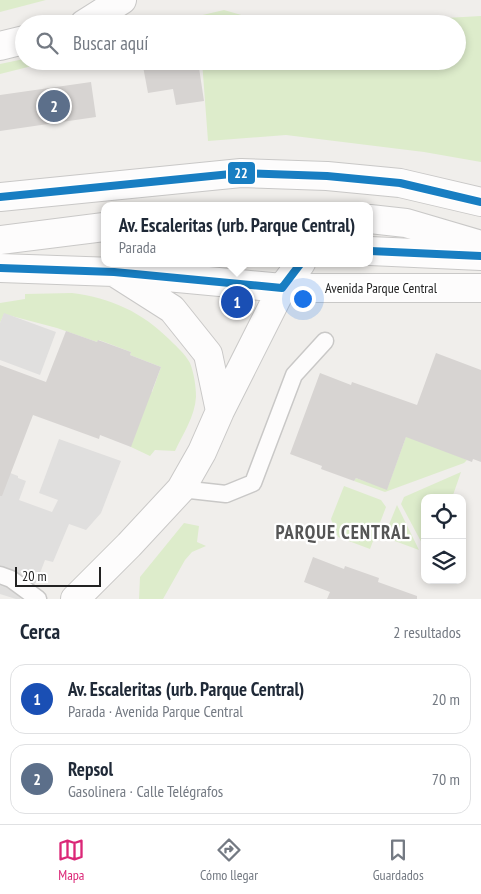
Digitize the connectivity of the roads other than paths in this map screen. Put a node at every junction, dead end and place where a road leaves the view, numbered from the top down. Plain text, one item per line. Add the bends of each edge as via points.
1 (122, 0) edge
2 (98, 15) edge
3 (15, 42) edge
4 (0, 46) edge
5 (0, 197) edge
6 (481, 202) edge
7 (373, 219) edge
8 (101, 227) edge
9 (0, 240) edge
10 (481, 245) edge
11 (373, 251) edge
12 (481, 256) edge
13 (298, 267) edge
14 (0, 268) edge
15 (114, 272) junction
16 (282, 288) junction
17 (481, 288) edge
18 (325, 341) dead end
19 (220, 411) junction
20 (181, 489) junction
21 (0, 575) edge
22 (38, 599) edge
23 (75, 599) edge

1 - 2 street
3 - 4 street
5 - 6 street via 241,173 400,183
7 - 10 street via 406,223
8 - 9 street
11 - 12 street
13 - 16 street
14 - 15 street, Avenida Parque Central
15 - 16 street, Avenida Parque Central
15 - 19 street via 172,309 208,354
16 - 17 street, Avenida Parque Central
16 - 19 street
18 - 20 lane via 294,375 253,483 226,494
19 - 20 street
20 - 23 street
21 - 22 lane via 12,579

